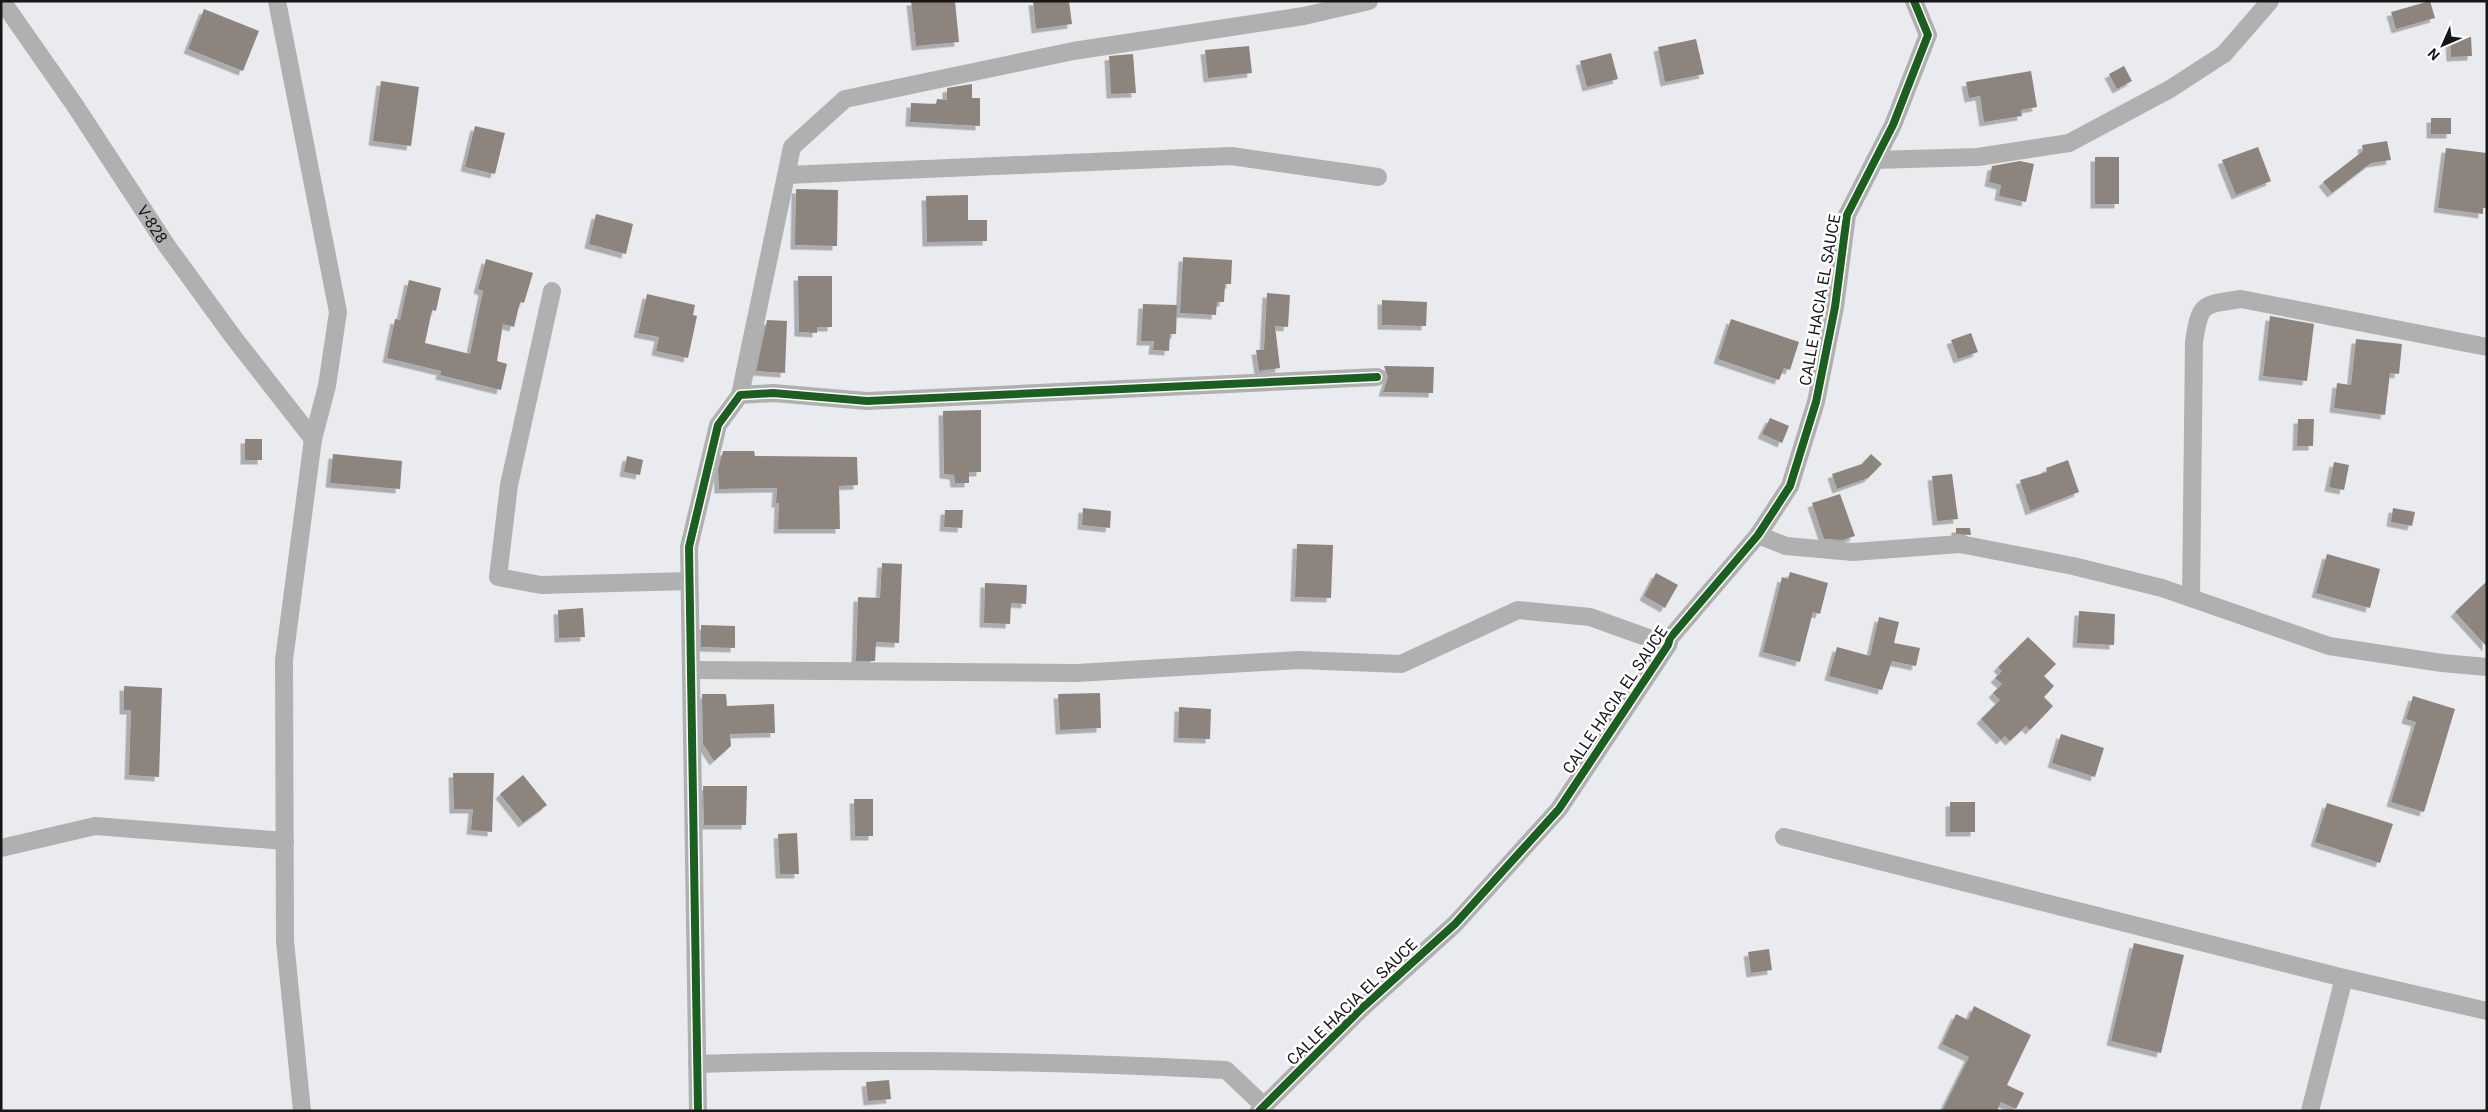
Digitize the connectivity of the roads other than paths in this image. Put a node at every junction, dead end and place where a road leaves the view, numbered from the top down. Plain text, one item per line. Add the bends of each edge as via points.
1 (2, 1) edge
2 (277, 1) edge
3 (1369, 1) edge
4 (1914, 1) edge
5 (2270, 1) edge
6 (1875, 160) junction
7 (787, 175) junction
8 (1378, 177) dead end
9 (552, 291) dead end
10 (2487, 347) edge
11 (1377, 377) dead end
12 (740, 395) junction
13 (313, 439) junction
14 (1758, 535) junction
15 (689, 581) junction
16 (2191, 598) junction
17 (1668, 645) junction
18 (2487, 667) edge
19 (691, 670) junction
20 (1784, 837) dead end
21 (285, 841) junction
22 (1, 848) edge
23 (2344, 978) junction
24 (2487, 1010) edge
25 (698, 1064) junction
26 (1262, 1108) edge
27 (302, 1111) edge
28 (698, 1111) edge
29 (2310, 1111) edge

1 - 13 street, V-828 via 167,246
2 - 13 street via 338,312 328,386
3 - 7 street via 1304,16 1074,51 846,99 792,147
4 - 6 street, CALLE HACIA EL SAUCE via 1928,35 1893,125
5 - 6 street via 2224,54 2170,89 2069,143 1978,158
6 - 14 street, CALLE HACIA EL SAUCE via 1847,215 1835,307 1816,402 1790,486
7 - 8 street via 1231,156
7 - 12 street
9 - 15 street via 509,486 498,577 540,585
10 - 16 street via 2240,299 2213,303 2200,311 2194,342
11 - 12 street via 867,401 773,393
12 - 15 street via 718,425 689,547
13 - 21 street via 284,660
14 - 16 street via 1786,546 1853,552 1960,544 2073,566
14 - 17 street, CALLE HACIA EL SAUCE via 1670,638
15 - 19 street
16 - 18 street via 2329,646 2442,664
17 - 19 street via 1590,618 1518,610 1401,664 1299,660 1077,673
17 - 26 street, CALLE HACIA EL SAUCE via 1559,809 1455,924 1362,1009
19 - 25 street
20 - 23 street
21 - 22 street via 95,826
21 - 27 street via 285,941
23 - 24 street
23 - 29 street
25 - 26 street via 794,1060 1087,1064 1226,1070
25 - 28 street

